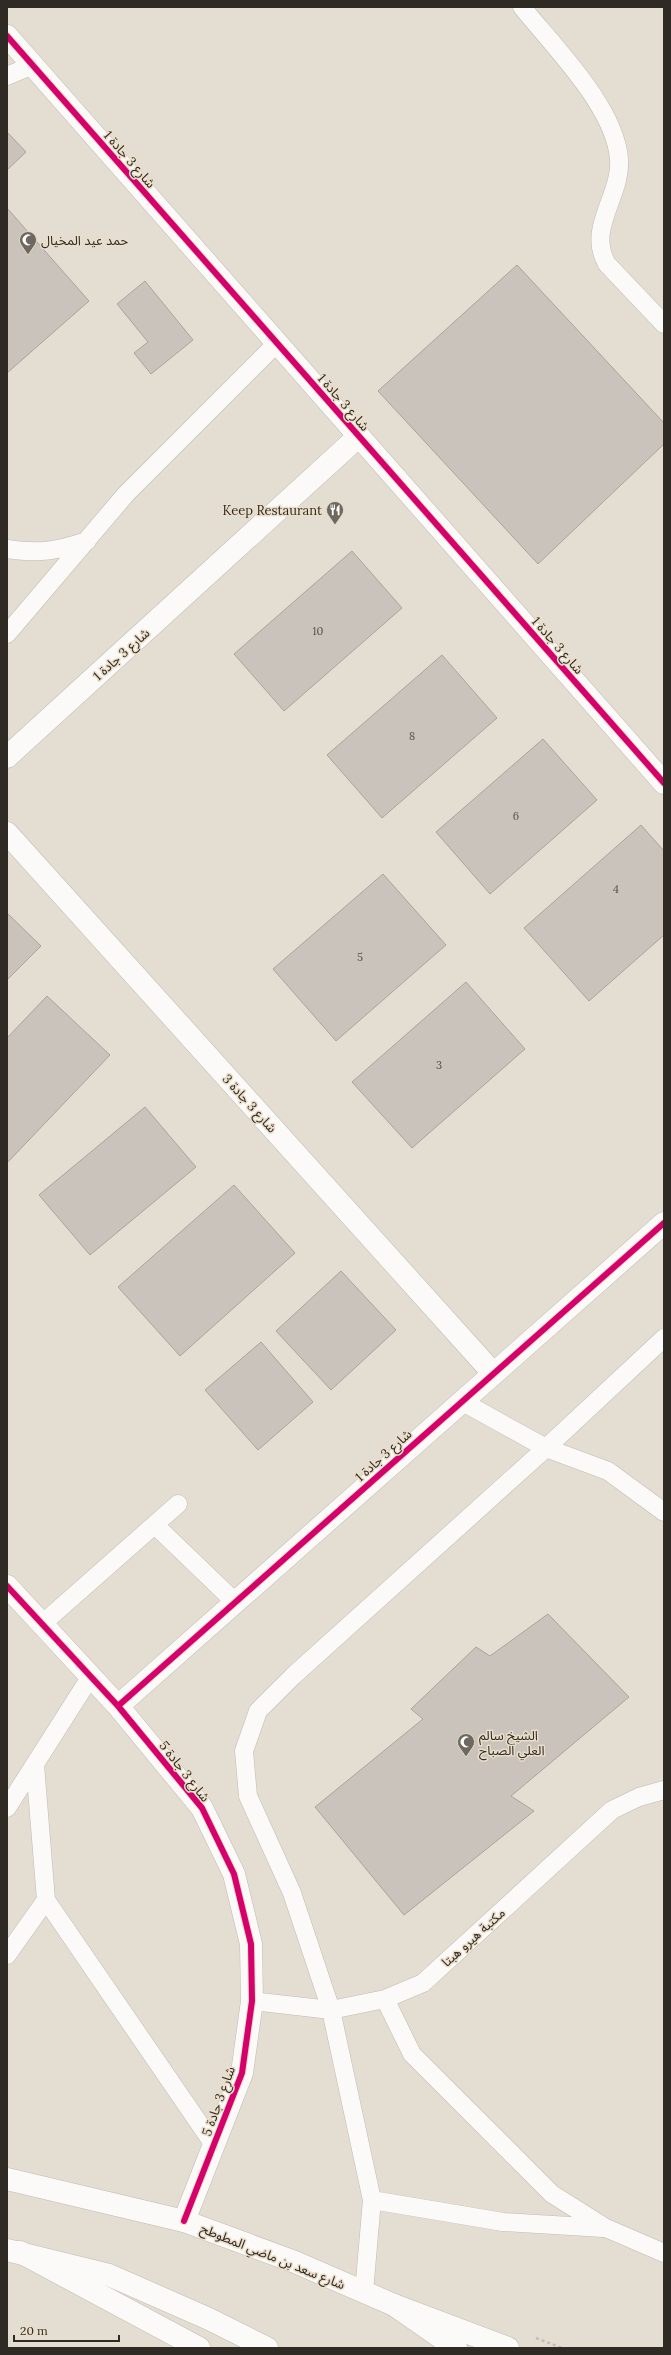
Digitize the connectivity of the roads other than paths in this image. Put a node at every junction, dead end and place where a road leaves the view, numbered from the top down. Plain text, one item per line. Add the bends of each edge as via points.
1 (522, 7) edge
2 (7, 36) edge
3 (33, 65) junction
4 (7, 76) edge
5 (664, 324) edge
6 (277, 343) junction
7 (359, 436) junction
8 (87, 541) junction
9 (7, 549) edge
10 (7, 634) edge
11 (7, 758) edge
12 (664, 783) edge
13 (7, 833) edge
14 (664, 1223) edge
15 (664, 1338) edge
16 (493, 1373) junction
17 (461, 1401) junction
18 (546, 1448) junction
19 (178, 1504) dead end
20 (664, 1512) edge
21 (155, 1525) junction
22 (7, 1586) edge
23 (235, 1602) junction
24 (42, 1624) junction
25 (91, 1676) junction
26 (118, 1706) junction
27 (35, 1765) junction
28 (664, 1790) edge
29 (7, 1808) edge
30 (46, 1900) junction
31 (7, 1955) edge
32 (385, 1999) junction
33 (252, 2000) junction
34 (331, 2010) junction
35 (214, 2145) junction
36 (7, 2179) edge
37 (372, 2200) junction
38 (184, 2221) junction
39 (606, 2228) junction
40 (13, 2251) edge
41 (664, 2254) edge
42 (364, 2292) junction
43 (394, 2305) junction
44 (169, 2339) edge
45 (199, 2348) edge
46 (267, 2348) edge
47 (456, 2348) edge
48 (508, 2348) edge

1 - 5 lane via 600,104 610,123 619,160 617,179 601,229 600,252 607,264
2 - 3 main road, شارع 3 جادة 1
3 - 4 lane
3 - 6 main road, شارع 3 جادة 1
6 - 7 main road, شارع 3 جادة 1
6 - 8 lane via 126,494
7 - 11 main road, شارع 3 جادة 1
7 - 12 main road, شارع 3 جادة 1
8 - 9 lane via 54,551 23,552
8 - 10 lane
13 - 16 main road, شارع 3 جادة 3
14 - 16 main road, شارع 3 جادة 1
15 - 18 lane
16 - 17 main road, شارع 3 جادة 1
17 - 18 lane
17 - 23 main road, شارع 3 جادة 1
18 - 20 lane via 608,1471
18 - 34 lane via 293,1676 258,1711 244,1750 248,1796 292,1893
19 - 21 lane
21 - 23 lane
21 - 24 lane
22 - 24 main road, شارع 3 جادة 5
23 - 26 main road, شارع 3 جادة 1
24 - 25 main road, شارع 3 جادة 5
25 - 26 main road, شارع 3 جادة 5
25 - 27 lane
26 - 33 main road, شارع 3 جادة 5 via 202,1808 234,1874 251,1944
27 - 29 lane
27 - 30 lane
28 - 32 lane, مكتبة هيرو هبتا via 639,1797 612,1810 423,1983
30 - 31 lane
30 - 35 lane
32 - 34 lane, مكتبة هيرو هبتا
32 - 39 lane via 412,2054 552,2194
33 - 34 lane, مكتبة هيرو هبتا
33 - 35 main road, شارع 3 جادة 5 via 242,2073
34 - 37 lane
35 - 38 main road, شارع 3 جادة 5
36 - 38 main road, شارع سعد بن ماضي المطوطح
37 - 39 lane via 503,2222
37 - 42 lane
38 - 42 main road, شارع سعد بن ماضي المطوطح via 295,2262
39 - 41 lane
40 - 44 main road
40 - 46 main road via 109,2275
42 - 43 main road, شارع سعد بن ماضي المطوطح
43 - 47 main road, شارع سعد بن ماضي المطوطح
43 - 48 main road
44 - 45 main road

